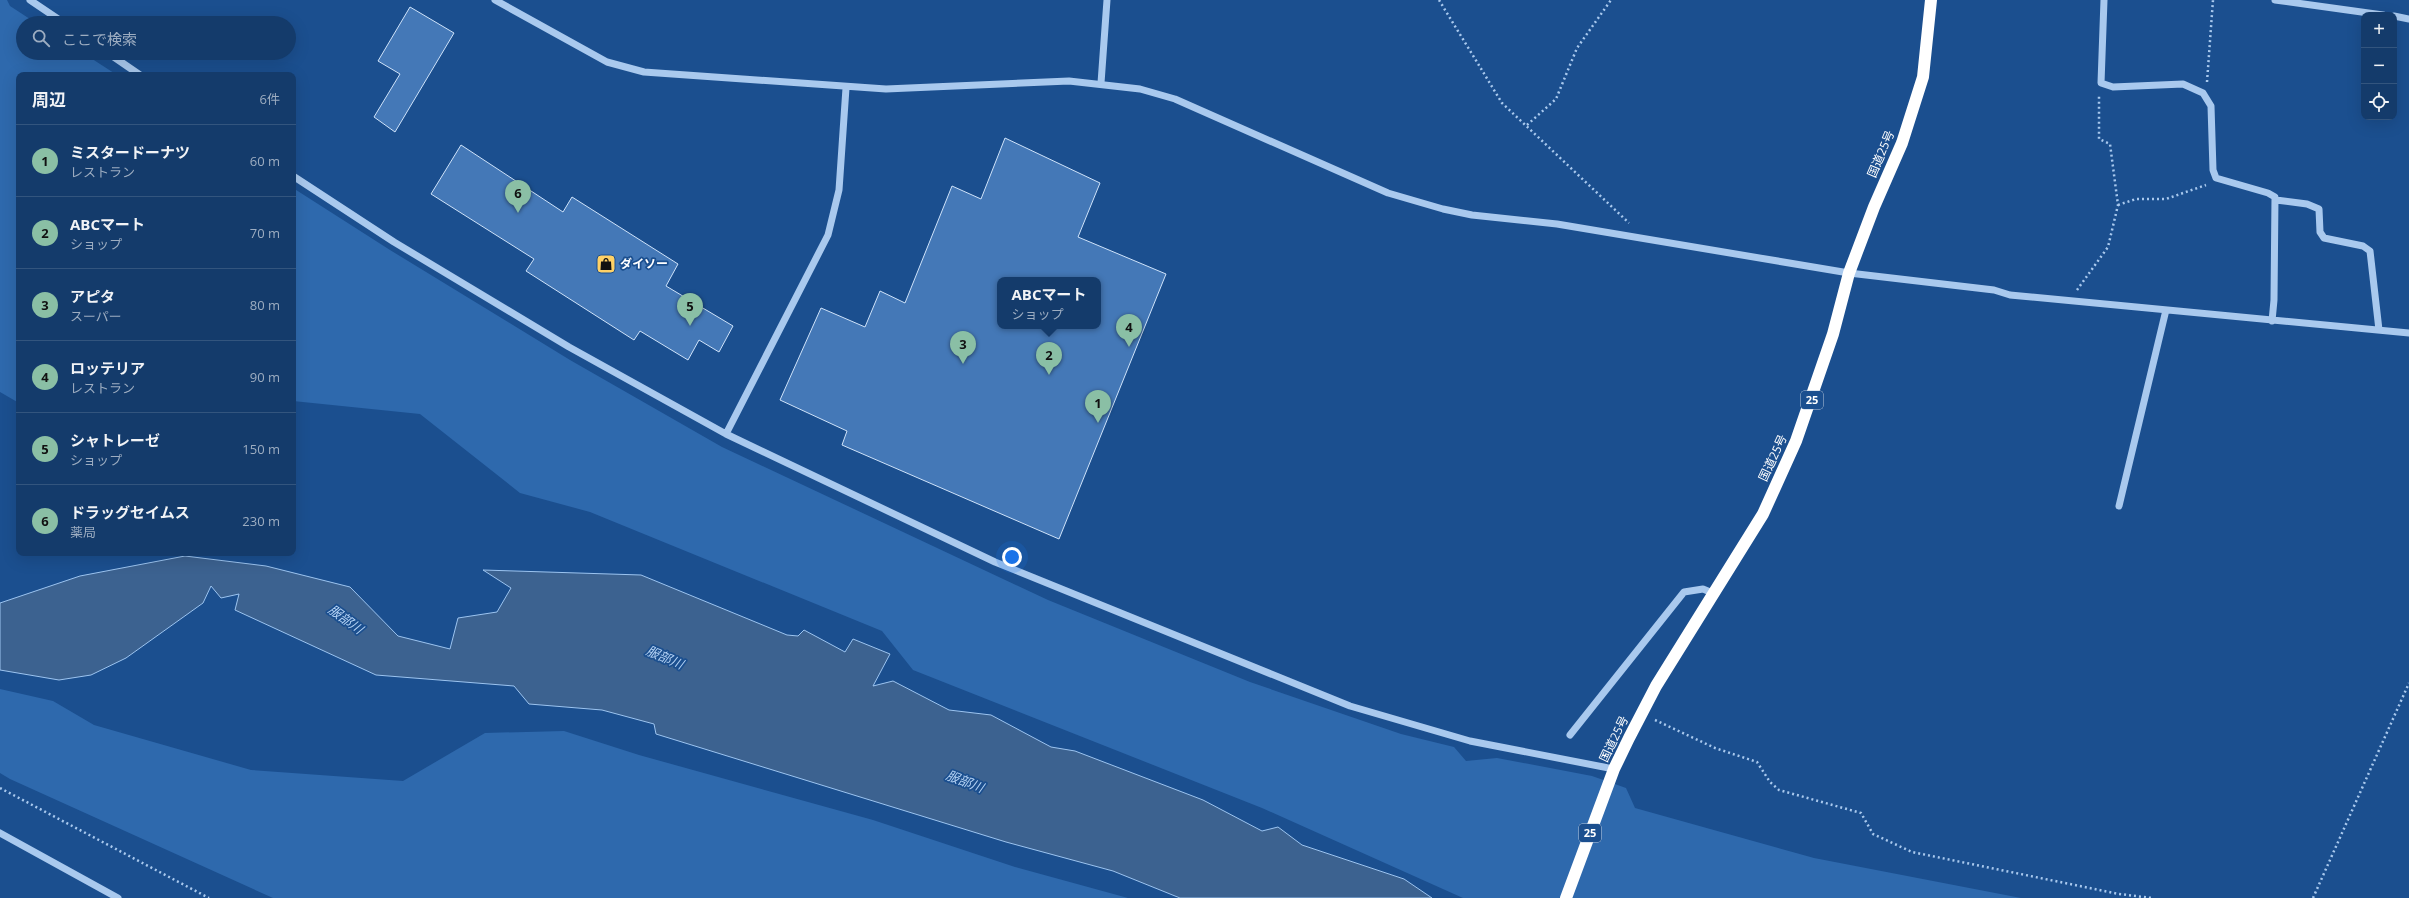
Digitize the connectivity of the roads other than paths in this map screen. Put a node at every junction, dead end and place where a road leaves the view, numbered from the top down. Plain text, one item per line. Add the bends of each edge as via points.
1 (30, 0) edge
2 (495, 0) edge
3 (1108, 0) edge
4 (1931, 0) edge
5 (2104, 0) edge
6 (2275, 0) edge
7 (2361, 12) edge
8 (54, 16) edge
9 (2397, 16) edge
10 (2409, 18) edge
11 (118, 60) edge
12 (136, 72) edge
13 (1101, 83) junction
14 (846, 88) junction
15 (296, 178) edge
16 (2276, 200) junction
17 (1849, 273) junction
18 (2166, 310) junction
19 (2272, 321) junction
20 (2380, 330) junction
21 (2409, 333) edge
22 (726, 434) junction
23 (2119, 506) dead end
24 (1715, 594) junction
25 (1570, 735) dead end
26 (1614, 769) junction
27 (0, 833) edge
28 (118, 898) edge
29 (1566, 898) edge

1 - 8 street
2 - 14 street via 607,62 626,68 664,74
3 - 13 street
4 - 17 highway, 国道25号 / 25 via 1923,77 1902,144
5 - 16 street via 2101,83 2106,86 2183,84 2203,93 2211,106 2213,170 2216,178 2268,193
6 - 7 street
9 - 10 street
11 - 12 street
13 - 14 street via 1044,82 924,89
13 - 17 street via 1140,89 1200,108 1357,180 1413,201 1472,215 1557,224
14 - 22 street via 839,190 828,235
15 - 22 street via 394,242 569,347
16 - 19 street
16 - 20 street via 2307,204 2319,209 2320,232 2324,238 2363,246 2370,251
17 - 18 street via 1994,290 2010,295
17 - 24 highway, 国道25号 / 25 via 1829,348 1796,442 1763,514
18 - 19 street
18 - 23 street
19 - 20 street
20 - 21 street
22 - 26 street via 995,562 1316,694 1380,716 1470,741
24 - 25 street via 1703,589 1684,592
24 - 26 highway, 国道25号 / 25 via 1656,686
26 - 29 highway, 国道25号 / 25
27 - 28 street

